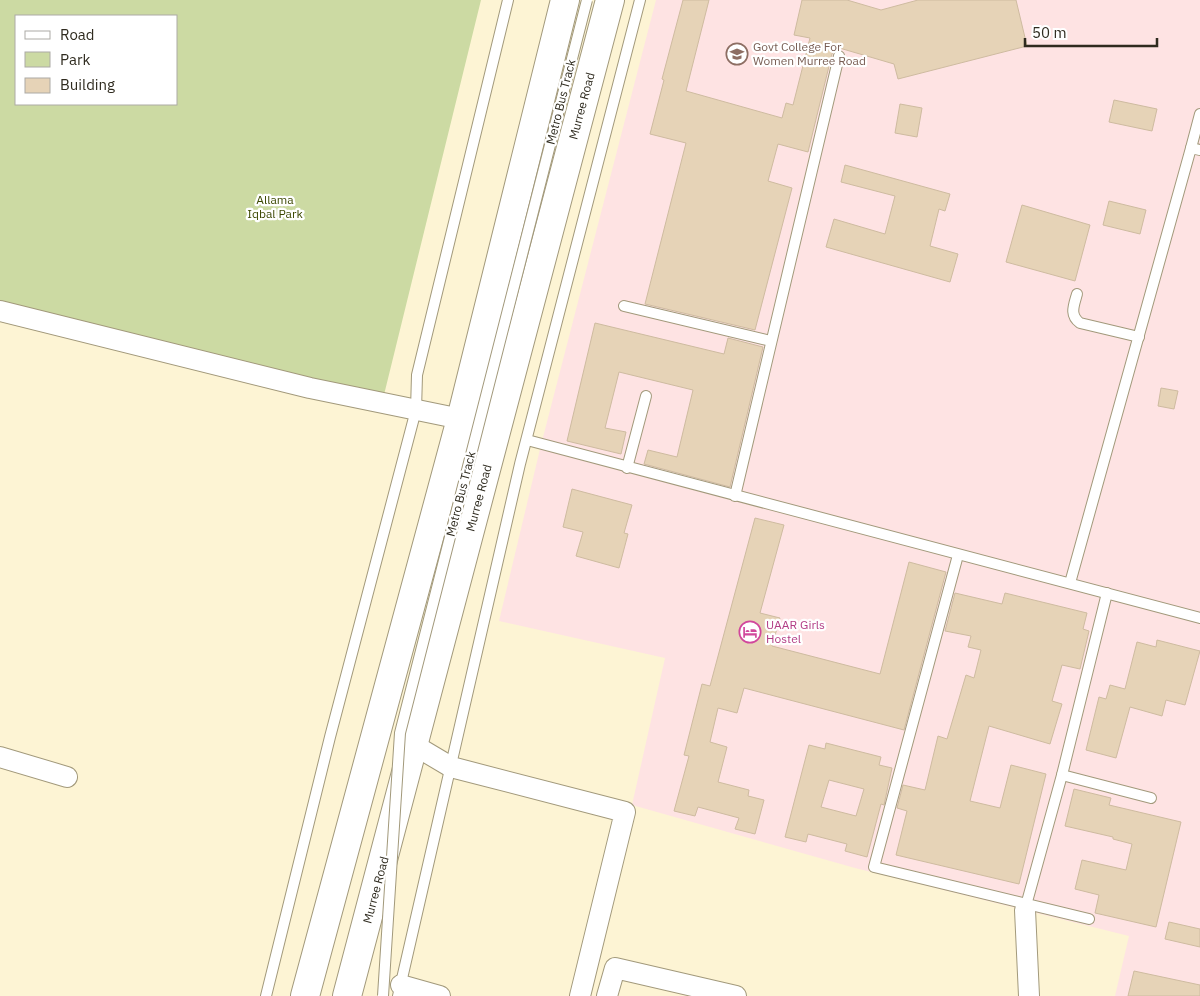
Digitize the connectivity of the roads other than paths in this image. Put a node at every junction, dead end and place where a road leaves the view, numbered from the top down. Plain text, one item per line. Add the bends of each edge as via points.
1 (508, 0) edge
2 (565, 0) edge
3 (587, 0) edge
4 (610, 0) edge
5 (640, 0) edge
6 (839, 56) dead end
7 (1200, 114) edge
8 (1196, 149) edge
9 (1077, 294) dead end
10 (624, 306) dead end
11 (0, 311) edge
12 (1139, 337) junction
13 (772, 341) junction
14 (646, 396) dead end
15 (416, 410) junction
16 (461, 419) junction
17 (527, 440) junction
18 (627, 468) junction
19 (735, 496) junction
20 (958, 554) junction
21 (1070, 583) junction
22 (1107, 593) junction
23 (1200, 618) edge
24 (414, 745) junction
25 (0, 757) edge
26 (452, 767) junction
27 (1062, 774) junction
28 (67, 777) dead end
29 (1151, 798) dead end
30 (1025, 907) junction
31 (1089, 919) dead end
32 (399, 991) edge
33 (266, 996) edge
34 (305, 996) edge
35 (347, 996) edge
36 (383, 996) edge
37 (440, 996) edge
38 (580, 996) edge
39 (607, 996) edge
40 (736, 996) edge
41 (1029, 996) edge

1 - 15 lane via 417,374
2 - 16 main road
3 - 36 lane, Metro Bus Track, bridge via 400,733
4 - 24 main road, Murree Road
5 - 17 lane
6 - 13 lane
7 - 8 lane
8 - 12 lane
9 - 12 lane via 1072,311 1080,324
10 - 13 lane
11 - 15 street via 310,388
12 - 21 lane
13 - 19 lane
14 - 18 lane
15 - 16 street
15 - 33 lane
16 - 34 main road
17 - 18 lane
17 - 26 lane
18 - 19 lane
19 - 20 lane
20 - 21 lane
20 - 30 lane via 874,867
21 - 22 lane
22 - 23 lane
22 - 27 lane
24 - 26 street
24 - 35 main road, Murree Road
25 - 28 street
26 - 32 lane
26 - 38 street via 625,812
27 - 29 lane
27 - 30 lane
30 - 31 lane
30 - 41 street
32 - 37 street
39 - 40 street via 615,968

